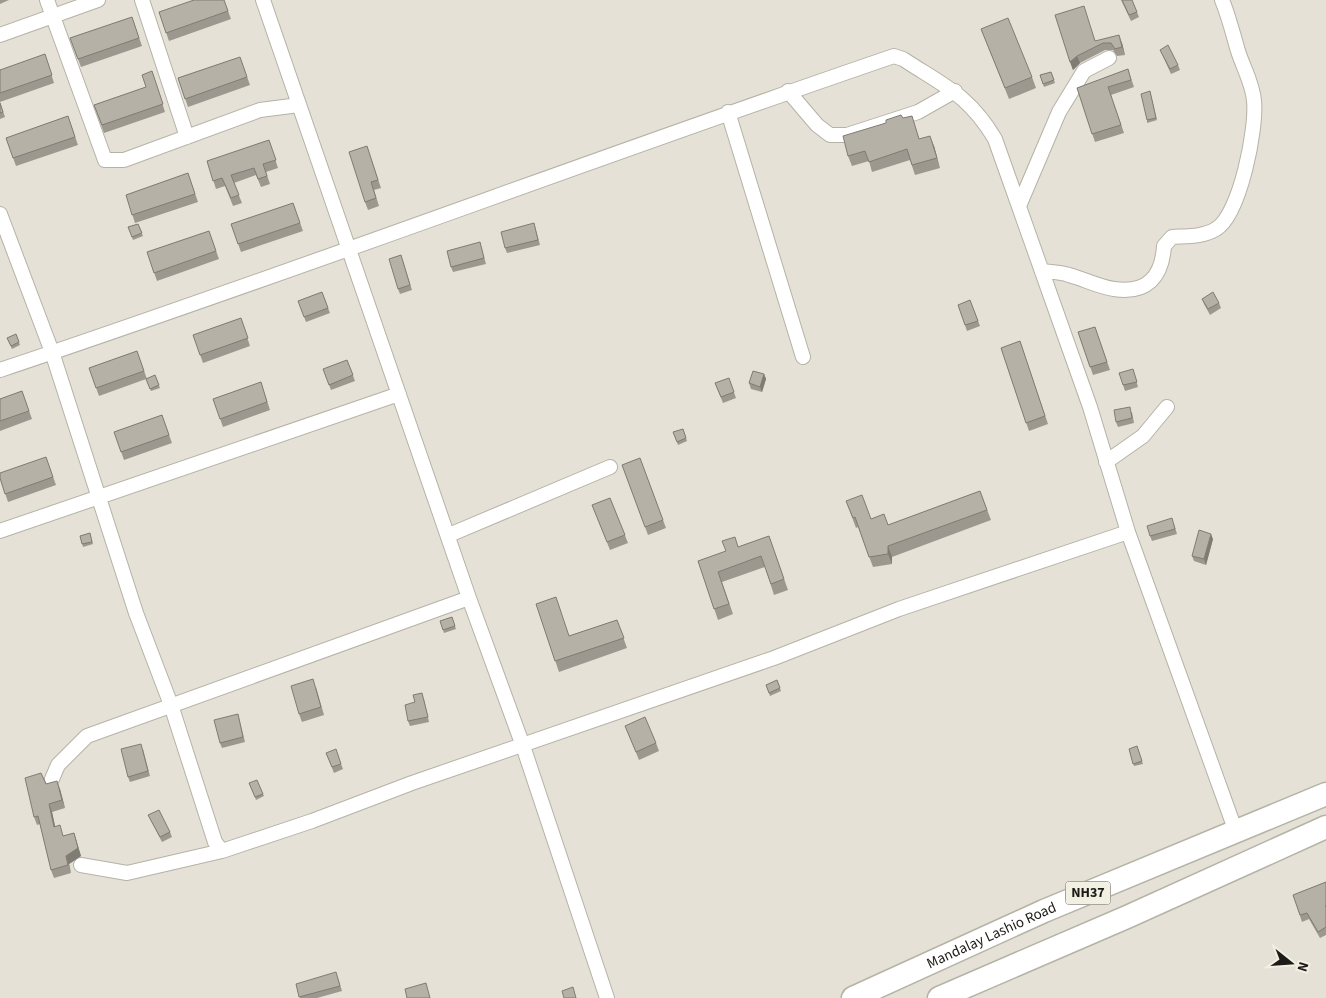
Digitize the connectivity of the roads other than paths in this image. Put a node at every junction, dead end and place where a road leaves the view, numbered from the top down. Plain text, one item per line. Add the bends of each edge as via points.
1 (47, 0) edge
2 (98, 0) edge
3 (142, 0) edge
4 (263, 0) edge
5 (1222, 0) edge
6 (53, 16) junction
7 (0, 35) edge
8 (1109, 58) dead end
9 (788, 91) junction
10 (955, 91) junction
11 (300, 105) junction
12 (728, 112) junction
13 (187, 137) junction
14 (1019, 206) junction
15 (0, 214) edge
16 (350, 249) junction
17 (1042, 271) junction
18 (52, 352) junction
19 (803, 357) dead end
20 (0, 370) edge
21 (399, 394) junction
22 (1167, 407) dead end
23 (1106, 462) junction
24 (610, 467) dead end
25 (98, 497) junction
26 (0, 531) edge
27 (1128, 532) junction
28 (449, 535) junction
29 (469, 598) junction
30 (171, 705) junction
31 (523, 746) junction
32 (52, 779) dead end
33 (1326, 794) edge
34 (1326, 827) edge
35 (1236, 832) junction
36 (222, 851) junction
37 (80, 865) dead end
38 (607, 998) edge
39 (853, 998) edge
40 (939, 998) edge

1 - 6 street
2 - 6 street
3 - 13 street
4 - 11 street
5 - 17 street via 1254,101 1254,124 1242,181 1230,216 1217,229 1196,236 1172,237 1164,246 1159,274 1145,286 1114,290 1068,274
6 - 7 street
6 - 13 street via 105,160 124,160
8 - 14 street via 1084,71 1059,112
9 - 10 street via 894,56
9 - 10 street via 817,125 830,134 848,135 918,112
9 - 12 street
10 - 14 street via 984,120 996,139
11 - 13 street via 260,110
11 - 16 street
12 - 16 street
12 - 19 street
14 - 17 street
15 - 18 street
16 - 18 street
16 - 21 street
17 - 23 street
18 - 20 street
18 - 25 street
21 - 25 street
21 - 28 street
22 - 23 street via 1144,436
23 - 27 street
24 - 28 street
25 - 26 street
25 - 30 street
27 - 31 street via 918,602 774,658
27 - 35 street
28 - 29 street
29 - 30 street
29 - 31 street
30 - 32 street via 87,736 58,765
30 - 36 street via 215,842
31 - 36 street
31 - 38 street
33 - 35 highway, Mandalay Lashio Road / NH37
34 - 40 highway, NH37
35 - 39 highway, Mandalay Lashio Road / NH37 via 1044,911
36 - 37 street via 127,874

